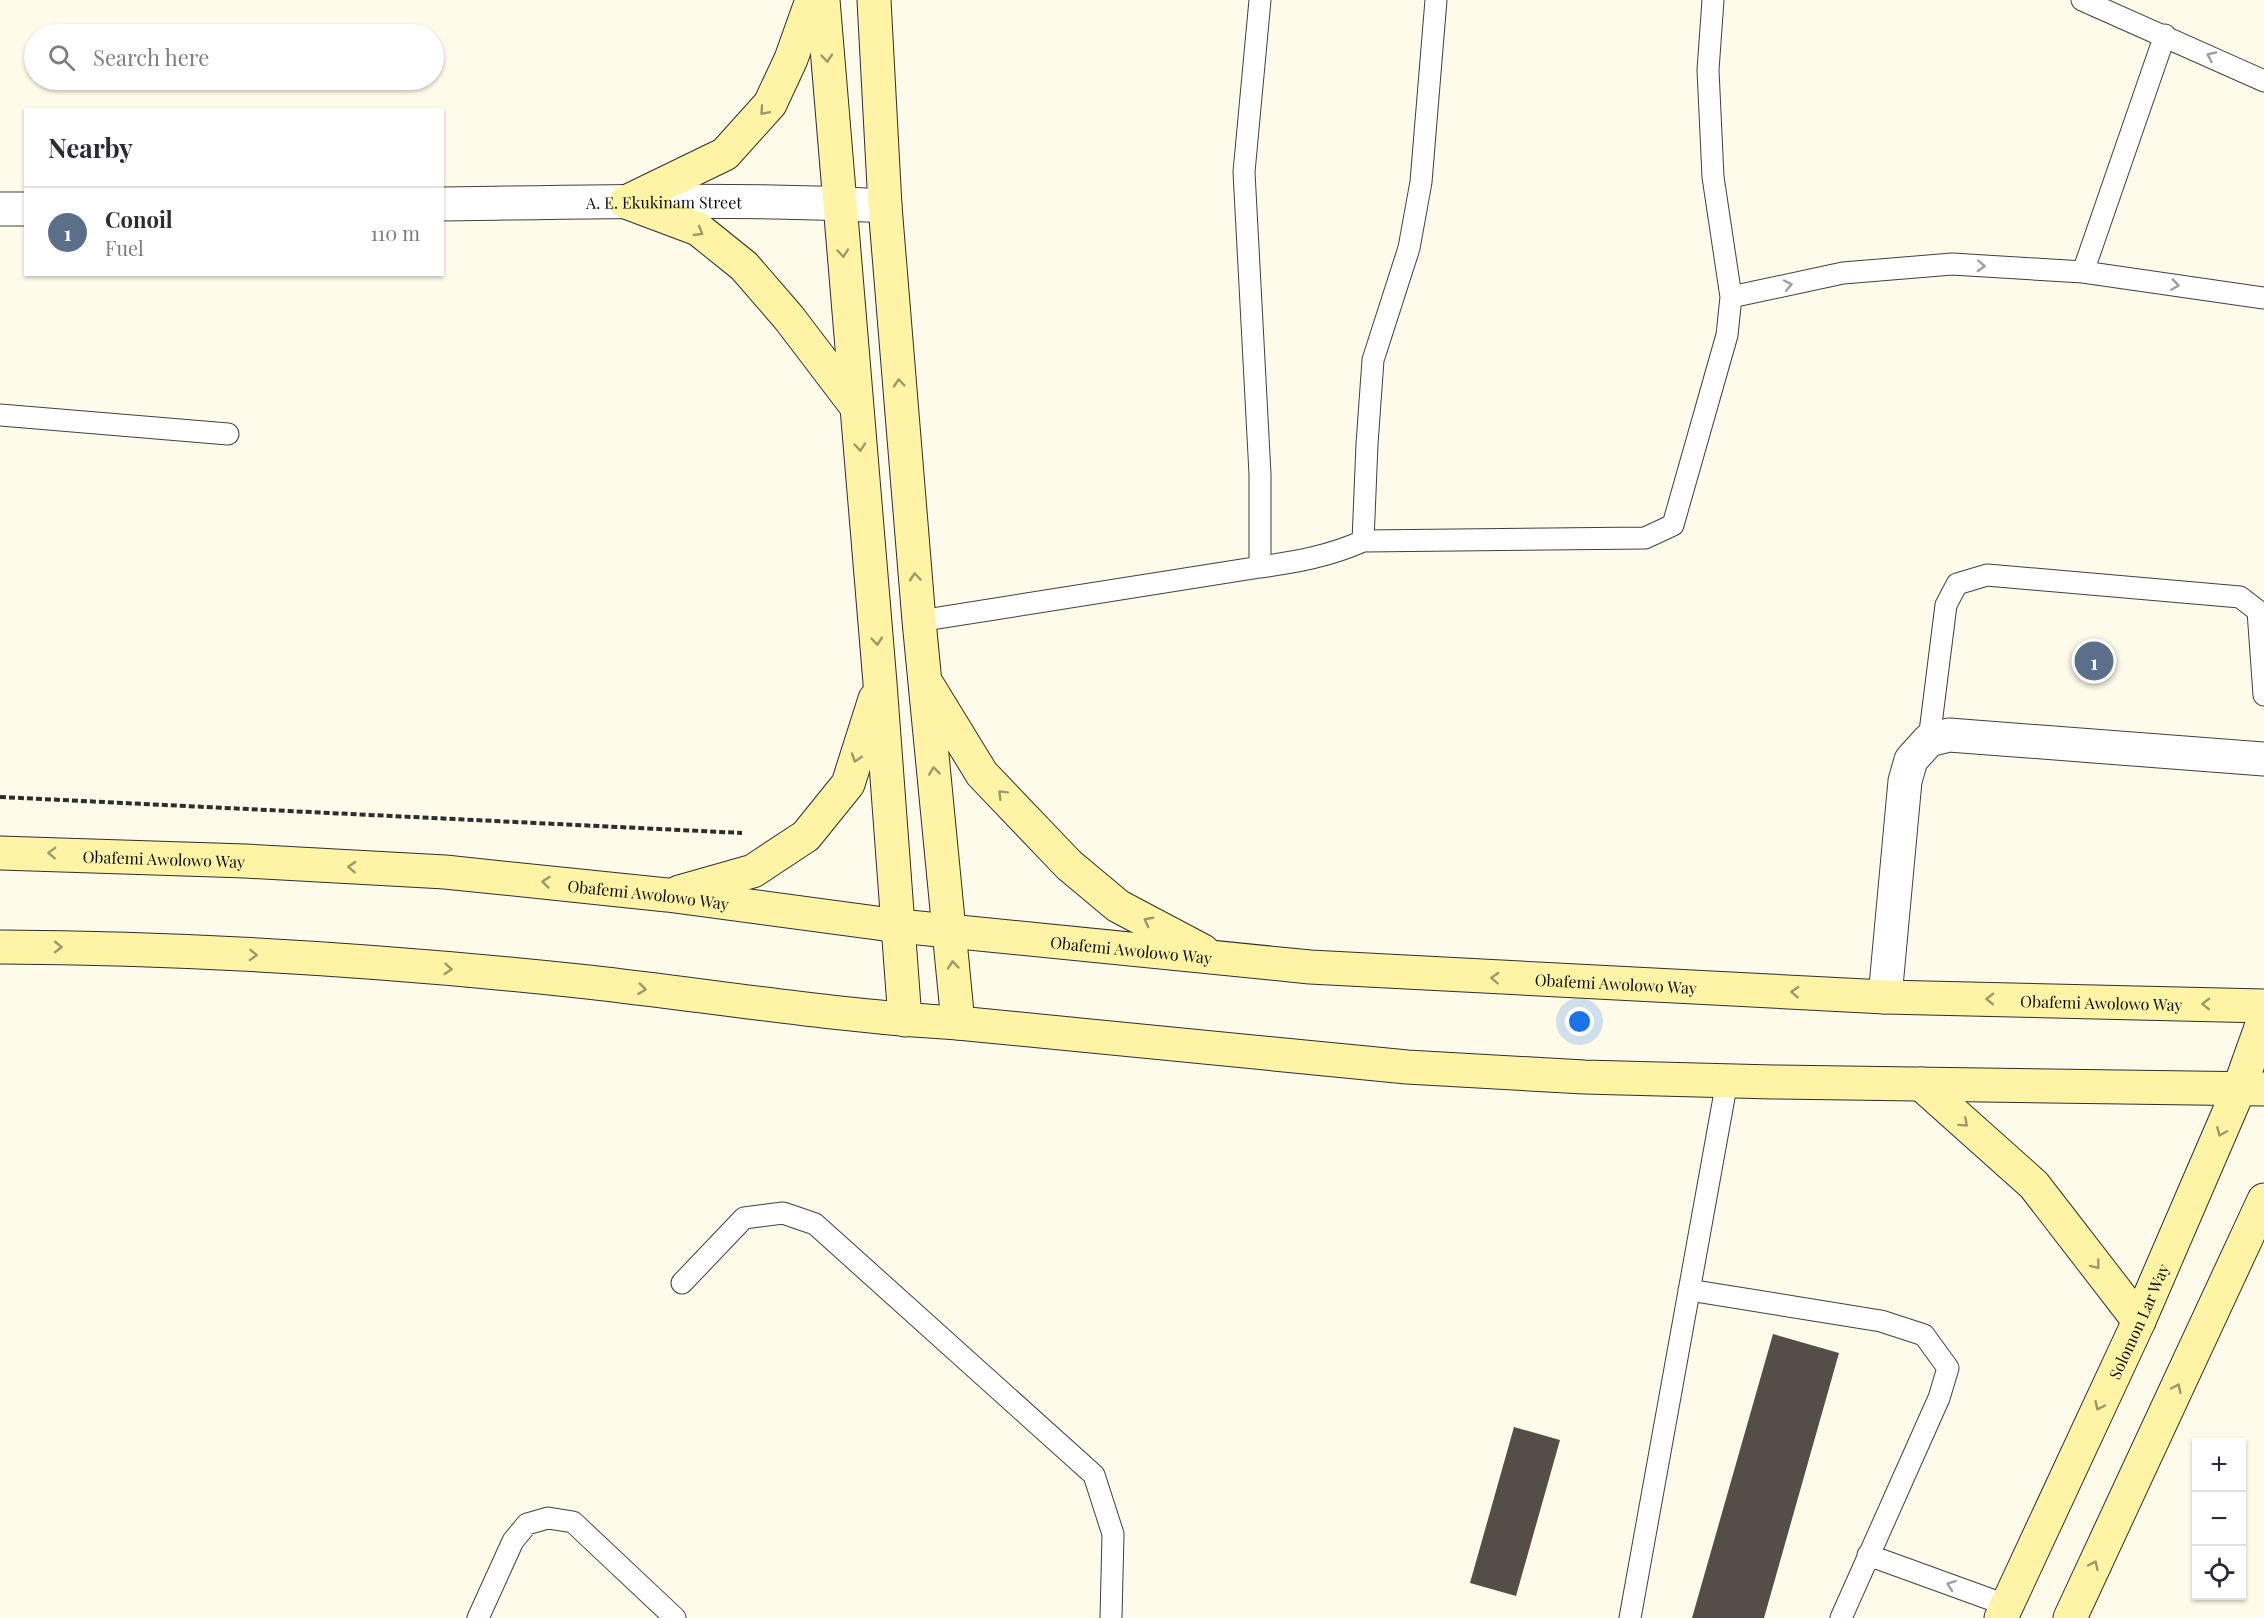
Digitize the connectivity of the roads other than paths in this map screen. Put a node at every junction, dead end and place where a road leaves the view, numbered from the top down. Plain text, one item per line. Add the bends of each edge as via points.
1 (812, 0) edge
2 (823, 0) edge
3 (874, 0) edge
4 (1260, 0) edge
5 (1436, 0) edge
6 (1713, 0) edge
7 (2082, 0) edge
8 (2165, 35) junction
9 (2264, 81) edge
10 (626, 202) junction
11 (839, 203) junction
12 (444, 204) edge
13 (885, 206) junction
14 (0, 209) edge
15 (24, 209) edge
16 (2082, 272) junction
17 (1731, 297) junction
18 (2264, 298) edge
19 (857, 407) junction
20 (0, 415) edge
21 (228, 434) dead end
22 (1363, 541) junction
23 (1260, 567) junction
24 (919, 621) junction
25 (924, 679) junction
26 (880, 683) junction
27 (2264, 695) edge
28 (1929, 740) junction
29 (2264, 759) edge
30 (0, 853) edge
31 (667, 895) junction
32 (899, 926) junction
33 (950, 932) junction
34 (0, 947) edge
35 (1218, 958) junction
36 (1885, 997) junction
37 (2264, 1006) edge
38 (2264, 1019) edge
39 (905, 1020) junction
40 (958, 1023) junction
41 (1727, 1081) junction
42 (1921, 1084) junction
43 (2252, 1089) edge
44 (2264, 1200) edge
45 (682, 1283) dead end
46 (1689, 1290) junction
47 (2139, 1321) junction
48 (1868, 1555) junction
49 (2003, 1612) edge
50 (478, 1618) edge
51 (675, 1618) edge
52 (1111, 1618) edge
53 (1630, 1618) edge
54 (1841, 1618) edge
55 (2070, 1618) edge

1 -> 10 main road via 770,104 725,154
2 -> 11 main road
3 - 13 main road
4 - 23 lane via 1244,172 1260,474
5 - 22 lane via 1421,182 1409,248 1373,360
6 - 17 lane via 1708,70 1713,177
7 - 8 lane
9 -> 8 lane
8 - 16 lane
10 - 11 street, A. E. Ekukinam Street
10 - 12 street, A. E. Ekukinam Street
10 -> 19 main road via 698,230 744,266
11 - 13 street, A. E. Ekukinam Street
11 -> 19 main road
24 -> 13 main road
14 - 15 street
17 -> 16 lane via 1842,273 1952,264
16 -> 18 lane
17 - 22 lane via 1727,336 1673,525 1645,538
19 -> 26 main road
20 - 21 lane
22 - 23 lane via 1341,551
23 - 24 lane
24 - 25 main road
33 -> 25 main road
35 -> 25 main road via 1118,906 1069,865 982,774
26 -> 31 main road via 848,784 806,836 753,871
26 - 32 main road
27 - 28 lane via 2258,611 2240,597 1987,575 1957,584 1946,605
28 - 29 street via 1949,735
28 - 36 street via 1911,760 1905,781
31 -> 30 main road, Obafemi Awolowo Way via 445,872
31 - 32 main road, Obafemi Awolowo Way
32 - 33 main road, Obafemi Awolowo Way
32 - 39 main road
33 - 35 main road, Obafemi Awolowo Way
40 -> 33 main road
34 -> 39 main road via 333,958 587,982
36 -> 35 main road, Obafemi Awolowo Way via 1310,967
37 -> 36 main road, Obafemi Awolowo Way
38 - 43 main road, Solomon Lar Way
39 - 40 main road
40 - 41 main road via 1407,1067
41 - 42 main road
41 - 46 lane
42 - 43 main road
42 -> 47 main road via 2034,1185
43 -> 47 main road, Solomon Lar Way
55 -> 44 main road
45 - 52 lane via 744,1218 783,1213 815,1224 1094,1475 1113,1534
46 - 48 lane via 1881,1321 1924,1335 1948,1368 1939,1398
46 - 53 lane
47 -> 49 main road, Solomon Lar Way
49 -> 48 lane
48 - 54 lane
50 - 51 lane via 513,1541 527,1524 548,1518 573,1522

